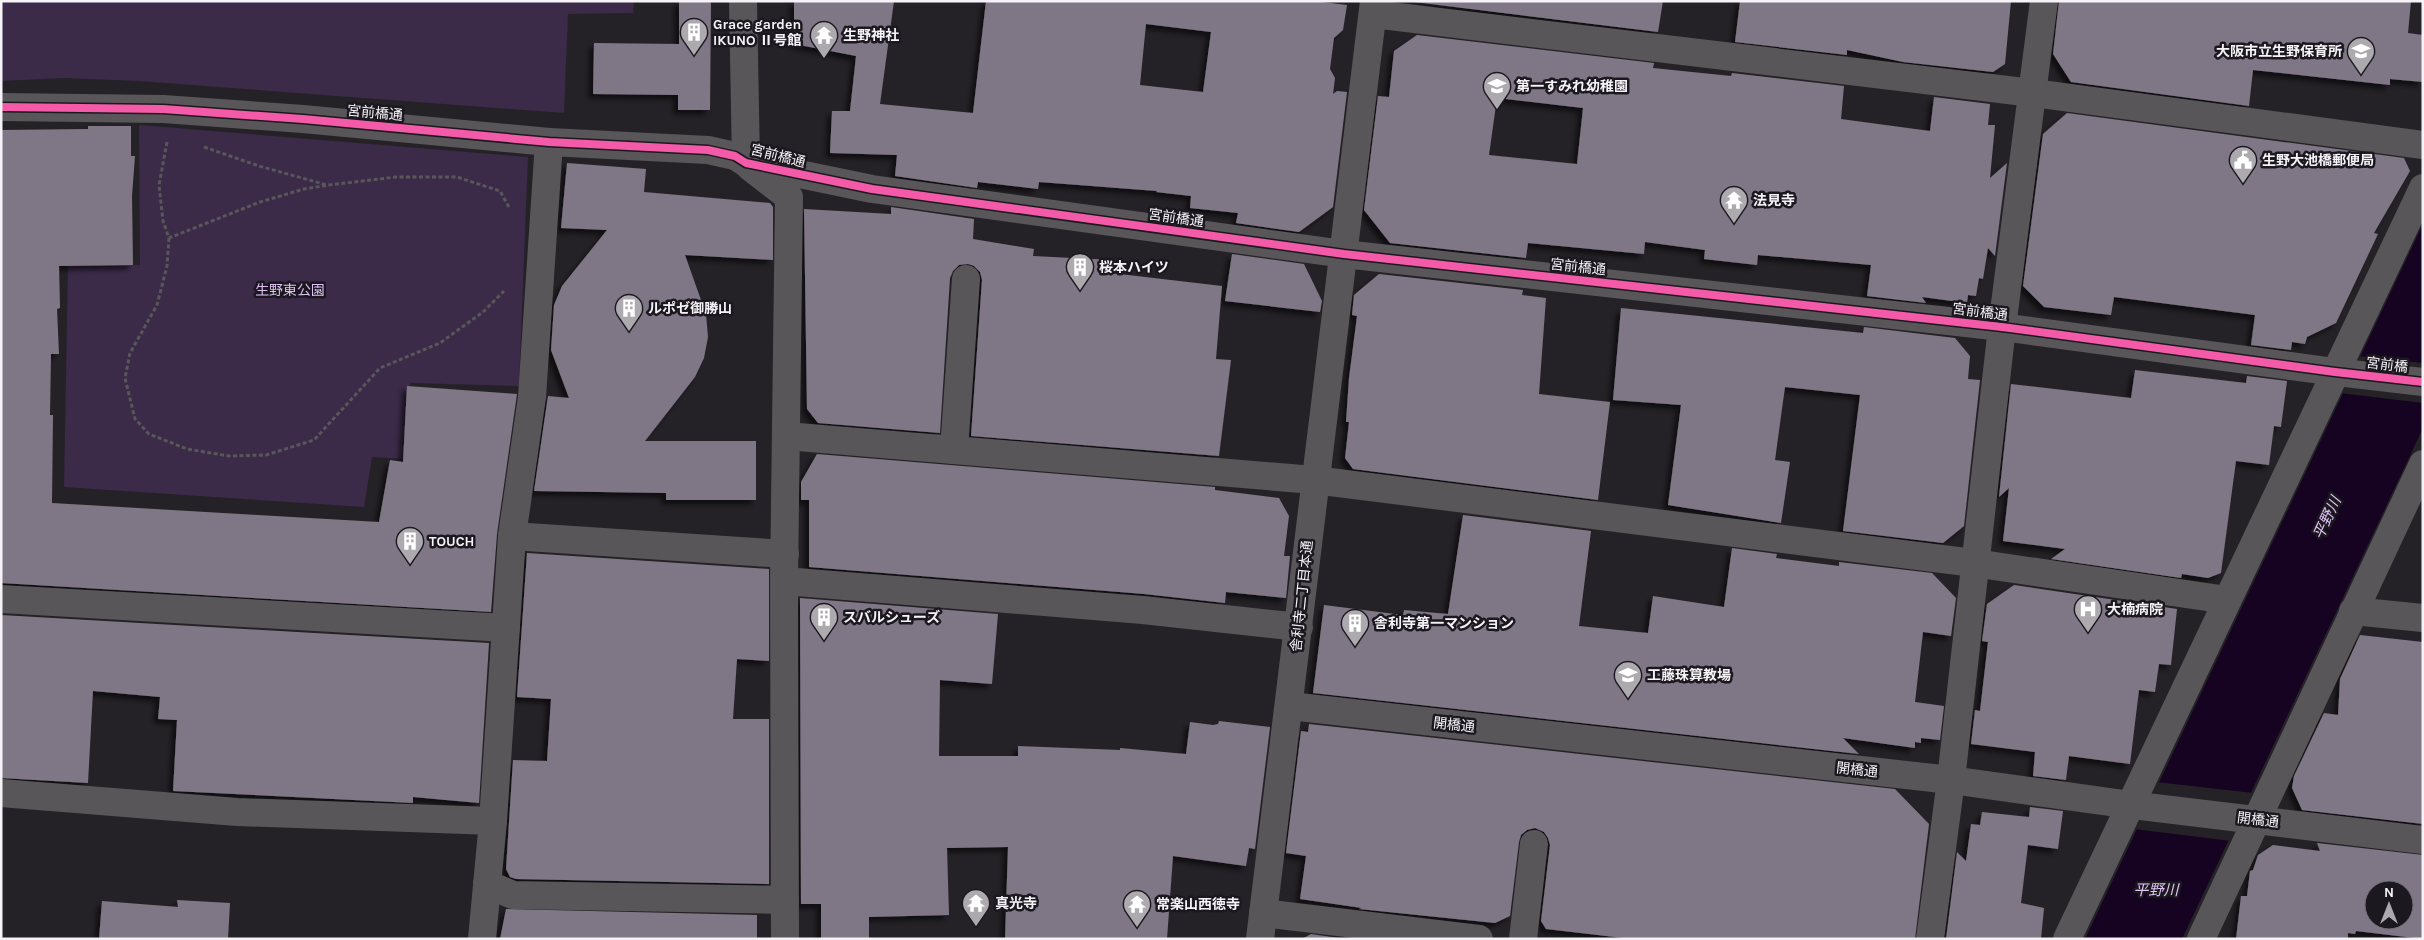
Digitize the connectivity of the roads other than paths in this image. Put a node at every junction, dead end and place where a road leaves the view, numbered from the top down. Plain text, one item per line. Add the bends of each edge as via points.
1 (743, 1) edge
2 (2044, 1) edge
3 (1373, 8) edge
4 (2033, 93) junction
5 (1, 108) edge
6 (549, 142) junction
7 (2423, 145) edge
8 (746, 164) junction
9 (2423, 188) edge
10 (1344, 254) junction
11 (966, 279) dead end
12 (2002, 327) junction
13 (2342, 373) junction
14 (2423, 382) edge
15 (786, 436) junction
16 (954, 450) junction
17 (2423, 464) edge
18 (1314, 480) junction
19 (512, 536) junction
20 (785, 554) junction
21 (1974, 563) junction
22 (784, 581) junction
23 (1, 599) edge
24 (2227, 600) junction
25 (2353, 611) junction
26 (2423, 618) edge
27 (1299, 627) junction
28 (506, 628) junction
29 (1290, 706) junction
30 (1951, 780) junction
31 (1, 793) edge
32 (2137, 805) junction
33 (2249, 818) junction
34 (493, 821) junction
35 (2423, 840) edge
36 (1534, 844) dead end
37 (487, 884) junction
38 (785, 900) junction
39 (1262, 926) edge
40 (482, 939) edge
41 (785, 939) edge
42 (1478, 939) edge
43 (1522, 939) edge
44 (1930, 939) edge
45 (2067, 939) edge
46 (2200, 939) edge

1 - 8 street
2 - 4 street
3 - 4 street
3 - 10 street, 舎利寺二丁目本通
4 - 7 street
4 - 12 street
5 - 6 street, 宮前橋通 via 173,110
6 - 8 street, 宮前橋通 via 708,150 735,156
6 - 19 street via 532,397
8 - 10 street, 宮前橋通 via 872,189
8 - 15 street via 789,197
9 - 13 street
10 - 12 street, 宮前橋通
10 - 18 street, 舎利寺二丁目本通
11 - 16 street
12 - 13 street, 宮前橋通
12 - 21 street
13 - 14 street, 宮前橋
13 - 24 street
15 - 16 street
15 - 20 street
16 - 18 street
17 - 25 street
18 - 21 street
18 - 27 street, 舎利寺二丁目本通
19 - 20 street
19 - 28 street
20 - 22 street
21 - 24 street
21 - 30 street
22 - 27 street via 1143,610
22 - 38 street
23 - 28 street
24 - 32 street
25 - 26 street
25 - 33 street
27 - 29 street, 舎利寺二丁目本通
28 - 34 street
29 - 30 street, 開橋通
29 - 39 street, 舎利寺二丁目本通
30 - 32 street, 開橋通
30 - 44 street
31 - 34 street via 236,812
32 - 33 street, 開橋通
32 - 45 street
33 - 35 street, 開橋通
33 - 46 street
34 - 37 street
36 - 43 street
37 - 38 street via 513,895
37 - 40 street
38 - 41 street
39 - 42 street

